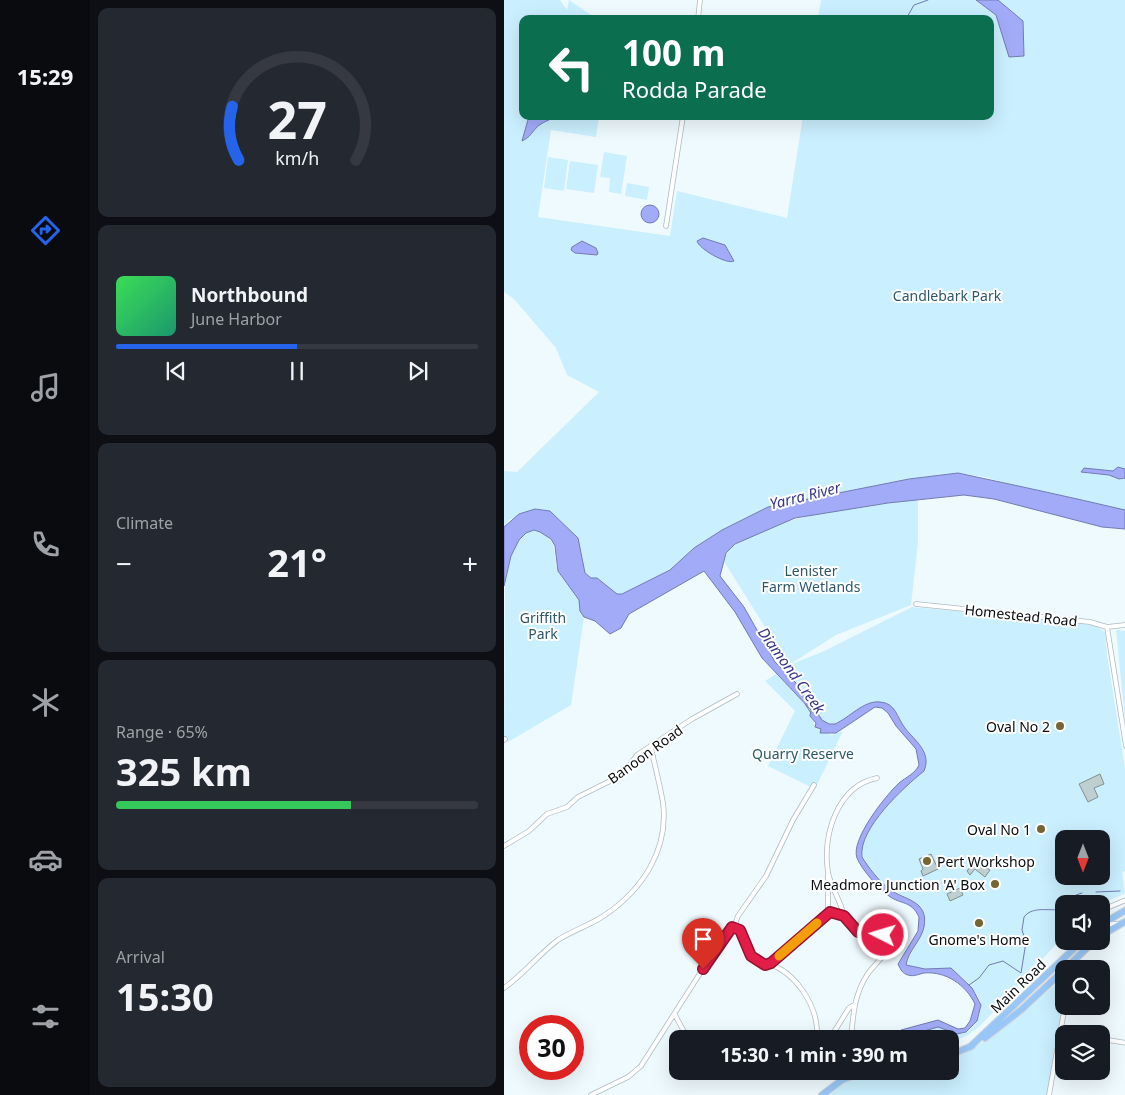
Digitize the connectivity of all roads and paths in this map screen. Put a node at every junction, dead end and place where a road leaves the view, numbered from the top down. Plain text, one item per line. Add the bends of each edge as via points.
1 (700, 0) edge
2 (698, 15) edge
3 (682, 120) edge
4 (666, 226) dead end
5 (916, 604) dead end
6 (1125, 625) edge
7 (1107, 627) junction
8 (737, 694) dead end
9 (1125, 746) edge
10 (651, 748) junction
11 (877, 778) dead end
12 (814, 785) dead end
13 (504, 846) edge
14 (828, 872) junction
15 (1125, 900) edge
16 (1110, 907) edge
17 (1125, 910) edge
18 (828, 912) junction
19 (842, 914) junction
20 (1110, 919) edge
21 (1125, 921) edge
22 (1110, 922) edge
23 (1118, 924) junction
24 (734, 927) junction
25 (1110, 930) edge
26 (1073, 950) edge
27 (1085, 950) edge
28 (1063, 960) edge
29 (1074, 960) edge
30 (770, 963) junction
31 (1055, 968) edge
32 (1055, 978) edge
33 (504, 988) edge
34 (1020, 1001) junction
35 (854, 1005) junction
36 (1021, 1010) junction
37 (675, 1015) junction
38 (683, 1030) edge
39 (817, 1030) dead end
40 (835, 1030) edge
41 (852, 1030) edge
42 (1110, 1040) edge
43 (1125, 1043) edge
44 (970, 1047) junction
45 (959, 1052) edge
46 (1055, 1061) edge
47 (840, 1080) edge
48 (591, 1095) edge
49 (822, 1095) edge
50 (1049, 1095) edge

1 - 2 street
3 - 4 street
5 - 7 street, Homestead Road via 1090,622
6 - 7 street, Homestead Road
7 - 9 street
8 - 10 street, Banoon Road via 692,719
10 - 13 street, Banoon Road via 634,758 616,777 578,796 567,807 547,814 530,831
10 - 33 street via 663,804 660,844 652,865 621,903 557,941
11 - 14 street via 870,779 846,796 830,824
12 - 24 street via 766,876
14 - 18 street
14 - 19 street
15 - 16 street
17 - 20 main road
18 - 19 street
18 - 30 street
19 - 35 street via 856,932 883,935 889,942 887,950 866,977
21 - 23 main road
22 - 23 street
23 - 25 main road
24 - 30 street via 741,932 754,959 763,965
24 - 37 street via 728,931
26 - 28 main road, Main Road
27 - 29 main road, Main Road
30 - 39 street via 783,970 802,991 814,1012
31 - 34 main road, Main Road
32 - 36 main road, Main Road
34 - 36 main road
34 - 44 main road, Main Road
35 - 40 street
35 - 41 street
36 - 44 main road, Main Road
37 - 38 street
37 - 48 street via 636,1072
42 - 43 street
44 - 45 main road, Main Road
46 - 50 street
47 - 49 main road

